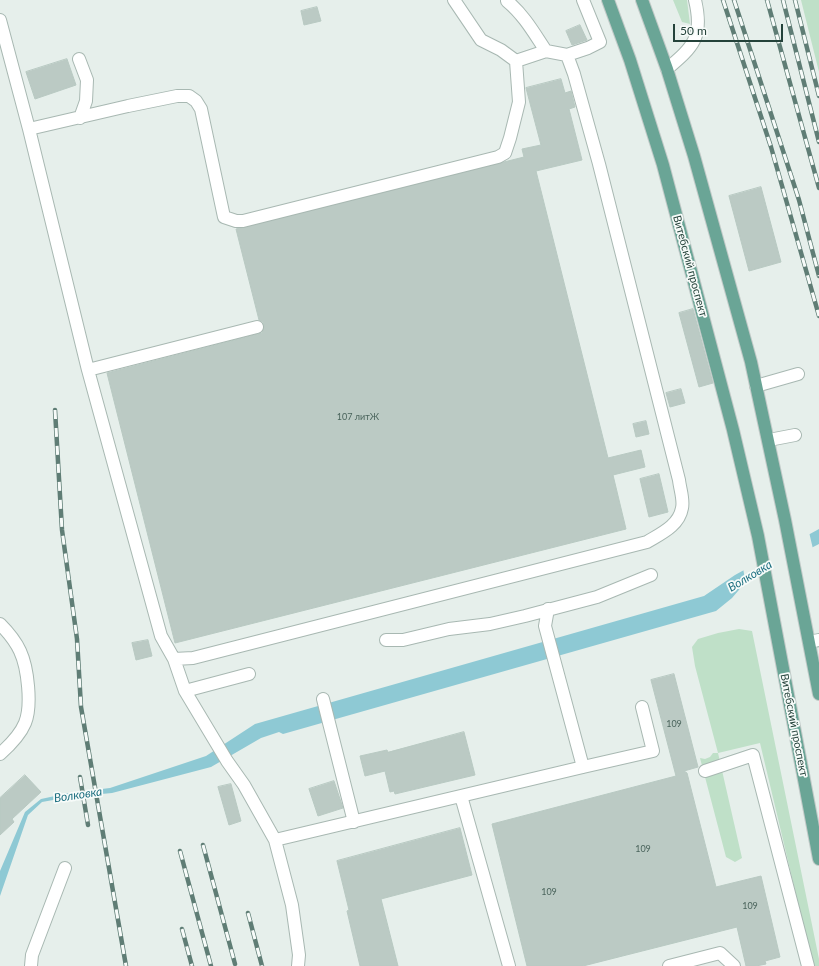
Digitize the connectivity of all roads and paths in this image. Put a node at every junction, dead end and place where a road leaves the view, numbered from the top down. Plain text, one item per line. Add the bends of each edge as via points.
1 (454, 0) edge
2 (583, 0) edge
3 (608, 0) edge
4 (642, 0) edge
5 (695, 0) edge
6 (507, 1) edge
7 (0, 20) edge
8 (546, 51) junction
9 (567, 55) junction
10 (79, 59) dead end
11 (516, 61) junction
12 (667, 69) junction
13 (80, 118) junction
14 (29, 129) junction
15 (257, 327) dead end
16 (88, 370) junction
17 (798, 374) dead end
18 (756, 386) junction
19 (796, 434) dead end
20 (769, 440) junction
21 (651, 575) dead end
22 (548, 609) junction
23 (0, 624) edge
24 (386, 640) dead end
25 (814, 641) edge
26 (174, 659) junction
27 (249, 674) dead end
28 (185, 691) junction
29 (819, 694) edge
30 (323, 699) dead end
31 (642, 707) dead end
32 (0, 754) edge
33 (582, 767) junction
34 (705, 771) dead end
35 (461, 796) junction
36 (354, 822) junction
37 (275, 840) junction
38 (819, 858) edge
39 (65, 868) dead end
40 (806, 965) edge
41 (31, 966) edge
42 (298, 966) edge
43 (510, 966) edge
44 (669, 966) edge
45 (734, 966) edge

1 - 11 lane via 481,40
2 - 9 lane via 600,42
3 - 38 main road, Витебский проспект via 633,67 663,165 733,430 758,536
4 - 12 main road
5 - 12 lane via 698,26 696,36 686,53
6 - 8 lane via 528,22
7 - 14 lane
8 - 9 lane
8 - 11 lane
9 - 26 lane via 599,164 679,480 682,508 678,519 670,528 647,542 193,658
10 - 13 lane via 87,80 86,101
11 - 13 lane via 519,102 505,153 498,157 243,221 224,217 201,109 189,96 160,99
12 - 18 main road via 694,156
13 - 14 lane
14 - 16 lane
15 - 16 lane
16 - 26 lane via 161,636
17 - 18 lane
18 - 20 main road
19 - 20 lane
20 - 25 main road via 796,575
21 - 22 lane via 597,598
22 - 24 lane via 490,624 449,629 403,640
22 - 33 lane via 545,626
23 - 32 lane via 10,634 20,651 26,668 29,700 25,723 12,743
25 - 29 main road
26 - 28 lane
27 - 28 lane
28 - 37 lane
30 - 36 lane
31 - 33 lane via 653,751
33 - 35 lane
34 - 40 lane via 753,755
35 - 36 lane
35 - 43 lane
36 - 37 lane
37 - 42 lane via 292,905 299,955
39 - 41 lane via 32,955
44 - 45 lane via 720,953

